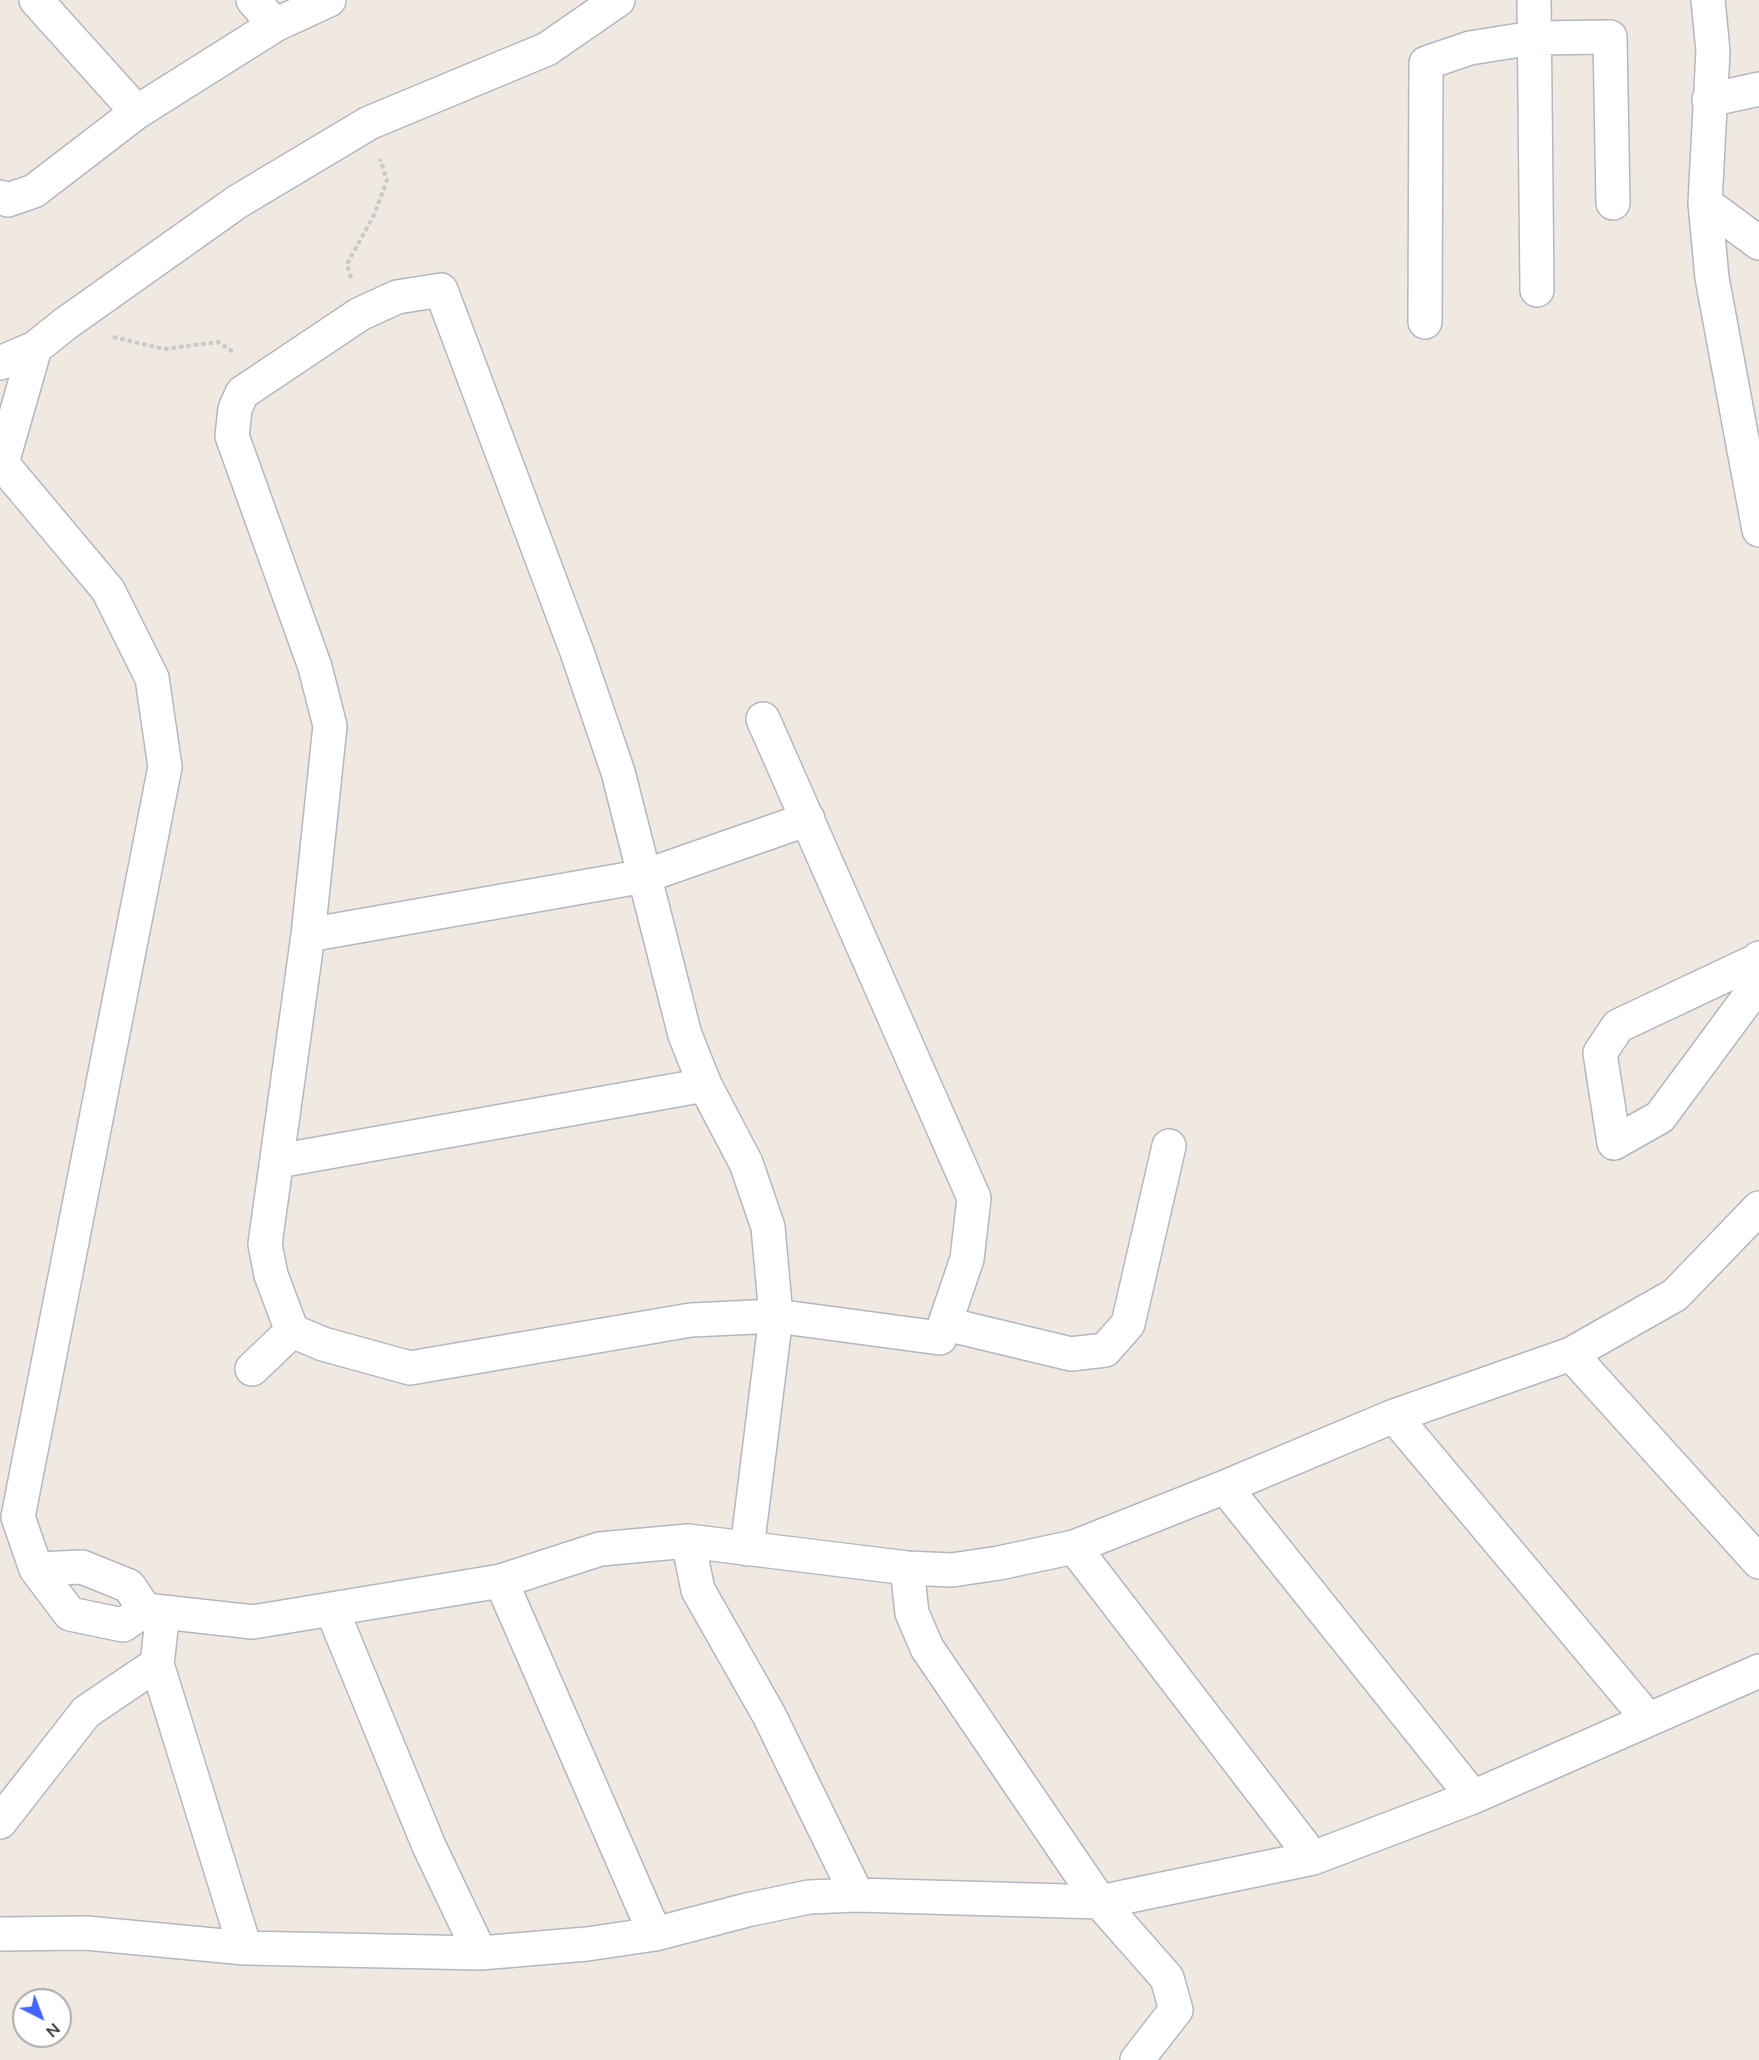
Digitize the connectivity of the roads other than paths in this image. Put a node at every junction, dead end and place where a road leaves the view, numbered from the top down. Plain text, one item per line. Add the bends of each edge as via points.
1 (36, 0) edge
2 (254, 0) edge
3 (329, 0) edge
4 (618, 0) edge
5 (1534, 0) edge
6 (1708, 0) edge
7 (275, 25) junction
8 (1533, 38) junction
9 (1759, 89) edge
10 (1709, 100) junction
11 (137, 112) junction
12 (0, 197) edge
13 (1705, 202) junction
14 (1613, 203) dead end
15 (1759, 243) edge
16 (1537, 290) dead end
17 (1425, 322) dead end
18 (35, 348) junction
19 (0, 363) edge
20 (1, 462) edge
21 (1757, 507) edge
22 (763, 719) dead end
23 (808, 819) junction
24 (645, 876) junction
25 (308, 935) junction
26 (1759, 959) edge
27 (705, 1085) junction
28 (1169, 1146) dead end
29 (278, 1161) junction
30 (1759, 1208) edge
31 (776, 1316) junction
32 (946, 1323) junction
33 (292, 1331) junction
34 (1571, 1354) junction
35 (252, 1369) dead end
36 (1394, 1416) junction
37 (1225, 1487) junction
38 (688, 1541) junction
39 (1074, 1547) junction
40 (747, 1549) junction
41 (1759, 1562) edge
42 (908, 1568) junction
43 (36, 1569) junction
44 (501, 1581) junction
45 (332, 1610) junction
46 (154, 1611) junction
47 (157, 1664) junction
48 (1759, 1671) edge
49 (1648, 1719) junction
50 (1473, 1797) junction
51 (0, 1822) edge
52 (1312, 1858) junction
53 (858, 1896) junction
54 (1100, 1902) junction
55 (0, 1934) edge
56 (655, 1934) junction
57 (245, 1948) junction
58 (480, 1953) junction
59 (1137, 2060) edge

1 - 11 street
2 - 7 street
3 - 7 street
4 - 18 street via 547,50 369,123 237,202
5 - 8 street
6 - 10 street via 1713,51
7 - 11 street
8 - 14 street via 1610,37
8 - 16 street
8 - 17 street via 1470,48 1426,63
9 - 10 street
10 - 13 street
11 - 12 street via 34,191 8,200
13 - 15 street
13 - 21 street via 1712,278
18 - 19 street
18 - 20 street
20 - 43 street via 108,590 152,678 165,766 18,1517
22 - 23 street
23 - 24 street
23 - 32 street via 974,1198 967,1259
24 - 25 street
24 - 25 street via 618,772 577,652 441,290 397,297 360,314 269,374 242,393 235,409 232,436 315,667 330,726
24 - 27 street via 685,1035
25 - 29 street
26 - 26 street via 1618,1026 1600,1053 1614,1143 1660,1117 1751,994
27 - 29 street
27 - 31 street via 746,1163 768,1227
28 - 32 street via 1128,1324 1105,1350 1071,1354
29 - 33 street via 265,1244 271,1275
30 - 34 street via 1675,1295
31 - 32 street via 940,1338
31 - 33 street via 691,1320 410,1368 323,1344
31 - 40 street
33 - 35 street
34 - 36 street
34 - 41 street
36 - 37 street
36 - 49 street
37 - 39 street
37 - 50 street
38 - 40 street
38 - 44 street via 600,1549
38 - 53 street via 698,1590 769,1715
39 - 42 street via 952,1570
39 - 52 street
40 - 42 street
42 - 54 street via 912,1613 927,1648
43 - 46 street via 82,1567 129,1586
43 - 46 street via 70,1614 123,1625
44 - 45 street
44 - 56 street
45 - 46 street via 253,1622
45 - 58 street via 429,1846
46 - 47 street
47 - 51 street via 86,1713
47 - 57 street
48 - 49 street
49 - 50 street
50 - 52 street
52 - 54 street
53 - 54 street
53 - 56 street via 809,1897
54 - 59 street via 1167,1978 1176,2010
55 - 57 street via 86,1933
56 - 58 street
57 - 58 street

